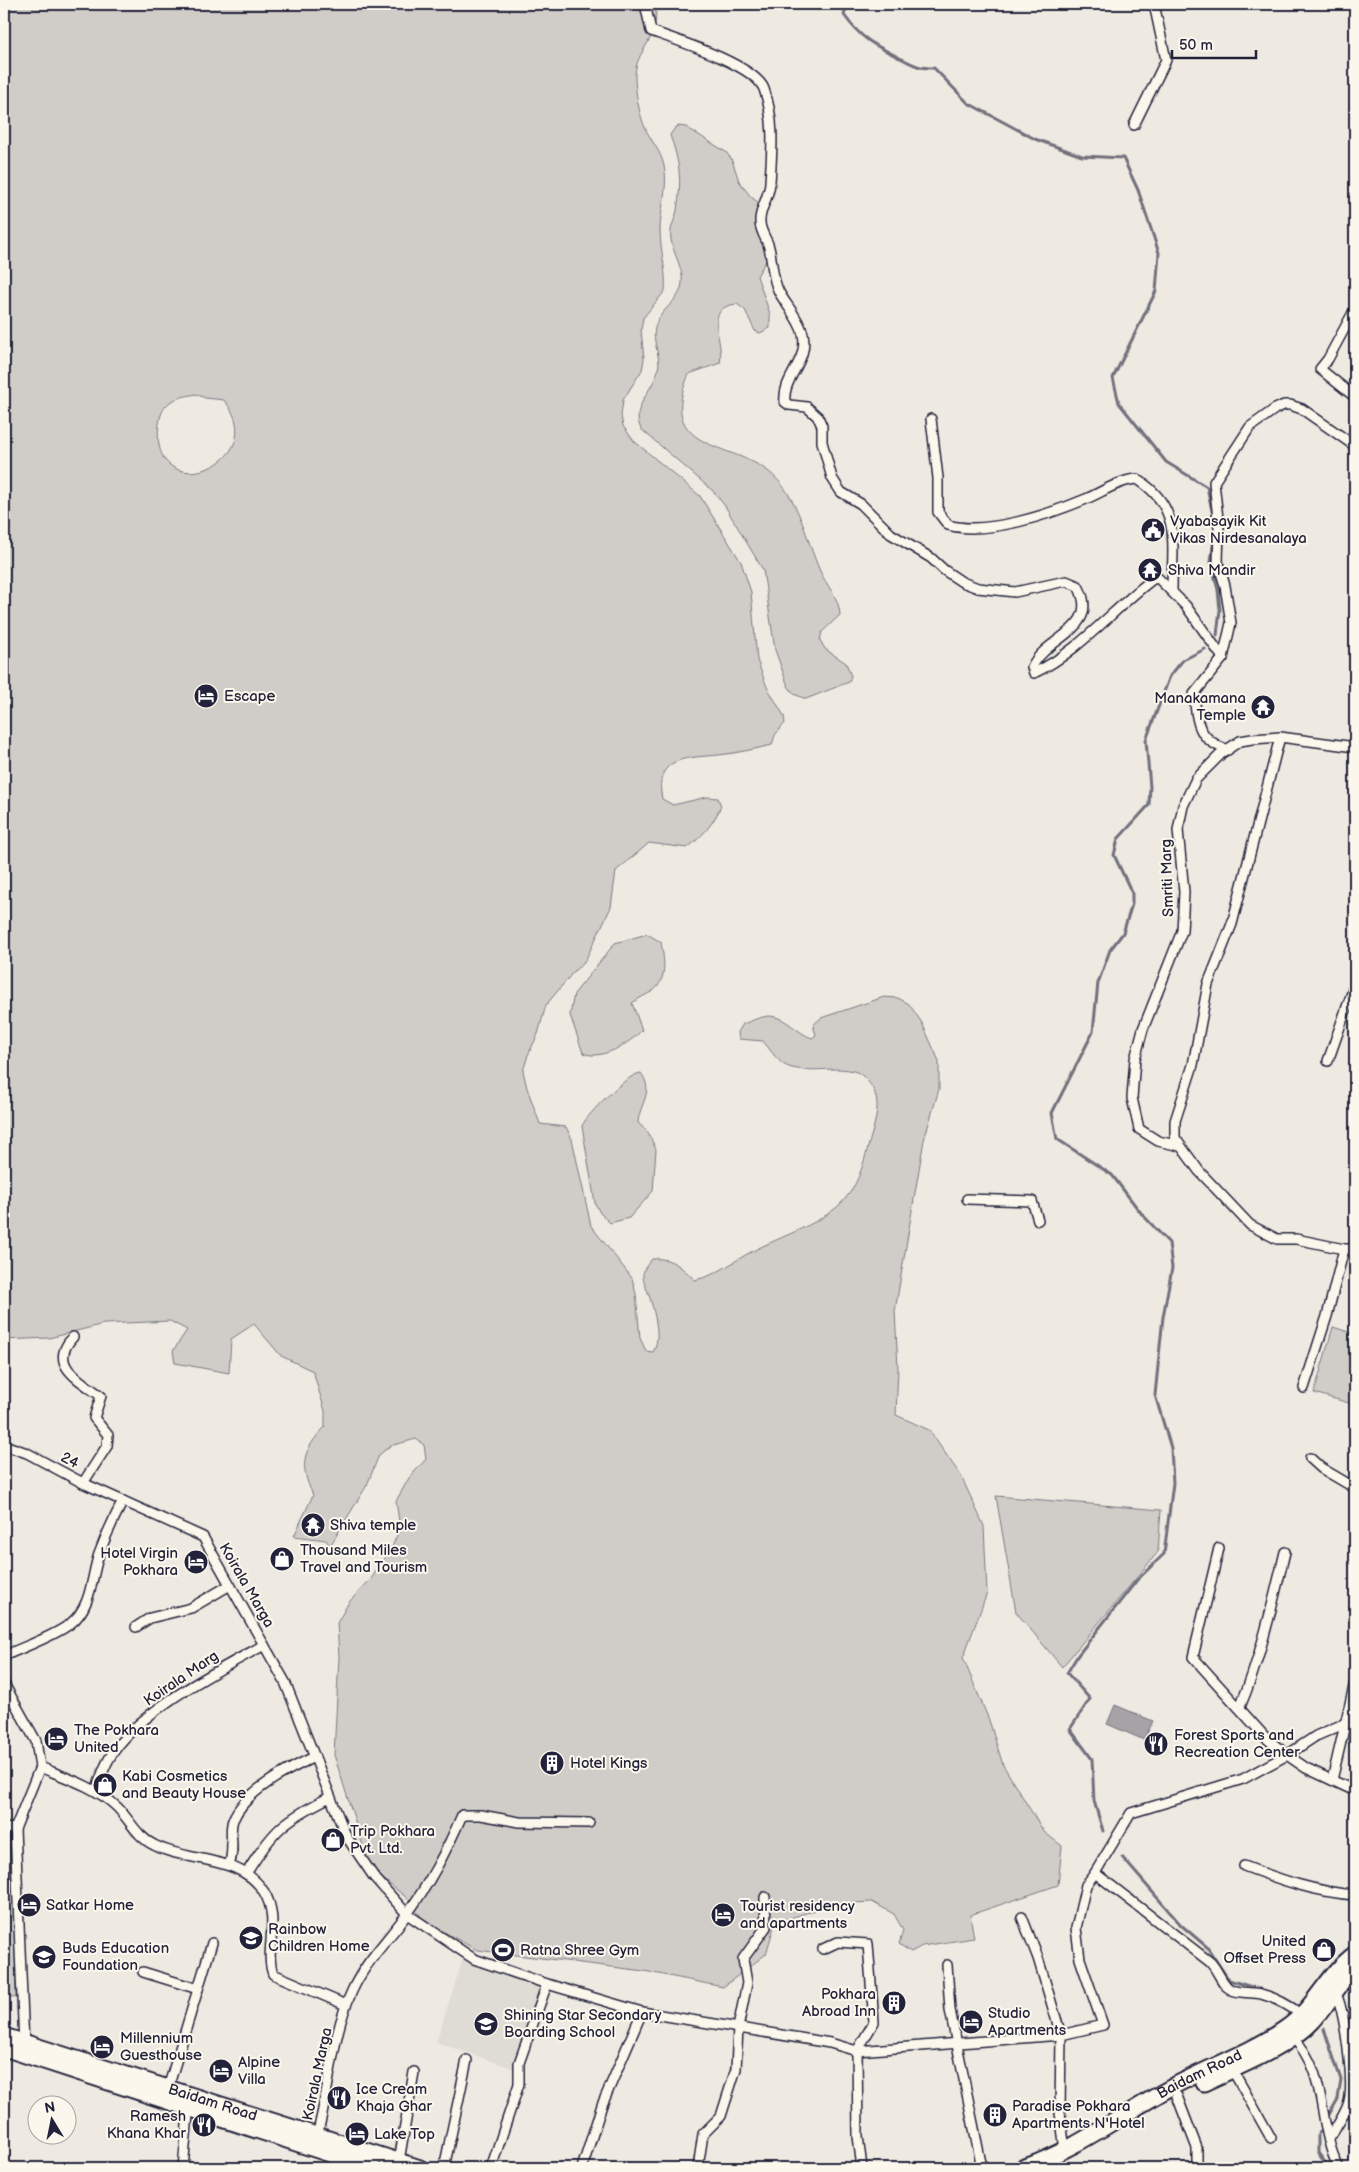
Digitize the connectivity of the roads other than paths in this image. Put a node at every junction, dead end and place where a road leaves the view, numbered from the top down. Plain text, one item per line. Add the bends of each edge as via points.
1 (645, 4) edge
2 (1154, 4) edge
3 (1134, 125) dead end
4 (1355, 309) edge
5 (1355, 397) edge
6 (931, 420) dead end
7 (1355, 446) edge
8 (1172, 590) junction
9 (1223, 658) junction
10 (1280, 737) junction
11 (1355, 747) edge
12 (1228, 750) junction
13 (1355, 984) edge
14 (1328, 1061) dead end
15 (1180, 1146) junction
16 (967, 1199) dead end
17 (1038, 1220) dead end
18 (1344, 1249) junction
19 (1355, 1249) edge
20 (73, 1337) dead end
21 (1304, 1388) dead end
22 (4, 1445) edge
23 (1310, 1458) dead end
24 (83, 1483) junction
25 (1355, 1488) edge
26 (123, 1501) junction
27 (1219, 1548) dead end
28 (1285, 1552) dead end
29 (230, 1585) junction
30 (136, 1627) dead end
31 (264, 1645) junction
32 (4, 1656) edge
33 (1355, 1682) edge
34 (4, 1684) edge
35 (1240, 1707) junction
36 (1355, 1719) edge
37 (1346, 1723) junction
38 (1287, 1755) junction
39 (314, 1757) junction
40 (40, 1767) junction
41 (1332, 1780) junction
42 (96, 1791) junction
43 (1355, 1792) edge
44 (330, 1797) junction
45 (588, 1823) dead end
46 (4, 1828) edge
47 (15, 1829) junction
48 (229, 1865) junction
49 (1244, 1866) dead end
50 (1095, 1873) junction
51 (246, 1874) junction
52 (1355, 1895) edge
53 (765, 1897) dead end
54 (408, 1914) junction
55 (1022, 1918) dead end
56 (212, 1943) dead end
57 (823, 1949) dead end
58 (1355, 1954) edge
59 (947, 1965) dead end
60 (1355, 1968) edge
61 (143, 1972) dead end
62 (547, 1984) junction
63 (198, 1989) junction
64 (1335, 1992) junction
65 (346, 2005) junction
66 (642, 2012) junction
67 (1302, 2015) junction
68 (738, 2028) junction
69 (1290, 2033) junction
70 (1062, 2035) junction
71 (4, 2036) edge
72 (957, 2042) junction
73 (4, 2048) edge
74 (24, 2048) junction
75 (857, 2051) junction
76 (467, 2060) dead end
77 (1232, 2069) junction
78 (414, 2072) dead end
79 (168, 2088) junction
80 (1177, 2096) junction
81 (189, 2102) junction
82 (1271, 2138) dead end
83 (1329, 2139) junction
84 (316, 2142) junction
85 (1064, 2150) junction
86 (398, 2161) junction
87 (1034, 2167) edge
88 (183, 2168) edge
89 (373, 2168) edge
90 (420, 2168) edge
91 (444, 2168) edge
92 (491, 2168) edge
93 (582, 2168) edge
94 (698, 2168) edge
95 (862, 2168) edge
96 (982, 2168) edge
97 (1197, 2168) edge
98 (1339, 2168) edge

1 - 8 street via 651,31 713,53 723,61 739,66 763,87 774,140 770,189 760,220 761,227 778,290 803,334 801,359 788,378 785,402 808,407 818,417 832,478 841,492 861,504 891,534 931,558 962,582 978,588 1015,592 1066,581 1078,586 1084,607 1081,618 1068,634 1040,655 1032,667 1034,673 1067,653 1153,579 1158,578
2 - 3 street via 1166,60
4 - 5 street via 1320,369
6 - 8 street via 938,478 938,512 948,525 978,528 1007,525 1137,479 1165,506 1172,521
7 - 9 street via 1302,409 1284,405 1250,427 1214,482 1218,562 1231,623
8 - 9 street
9 - 12 street via 1194,694 1206,740
10 - 11 street, Smriti Marg
10 - 12 street, Smriti Marg via 1240,741
10 - 15 street via 1232,924 1208,984 1193,1065 1175,1121
12 - 15 street, Smriti Marg via 1196,779 1183,806 1178,830 1184,892 1182,932 1143,1029 1135,1059 1132,1098 1138,1129 1158,1141
13 - 14 street
15 - 18 street via 1199,1171 1250,1224 1277,1239 1296,1239
16 - 17 street via 1032,1201
18 - 19 street
18 - 21 street
20 - 24 street via 62,1353 67,1368 72,1376 101,1396 94,1418 108,1435 107,1446
22 - 24 street, 24 / 24 via 27,1453
23 - 25 street
24 - 26 street, 24 / 24
26 - 29 street, Koirala Marga via 203,1537
26 - 32 street via 107,1532 89,1598 80,1613 70,1624
27 - 35 street via 1193,1657
28 - 35 street via 1274,1599
29 - 30 street via 191,1608 150,1618
29 - 31 street, Koirala Marga
31 - 39 street, Koirala Marga via 285,1682
31 - 42 street, Koirala Marg via 229,1662 140,1722 109,1759
33 - 37 street
34 - 40 street via 36,1741
35 - 38 street via 1266,1738
36 - 37 street
37 - 38 street via 1316,1736
37 - 41 street
38 - 41 street
38 - 50 street via 1243,1779 1131,1814
39 - 44 street, Koirala Marga
39 - 48 street via 262,1787 238,1813 233,1821 234,1853
40 - 42 street
40 - 47 street
41 - 43 street
42 - 48 street via 116,1806 138,1833 154,1845 171,1853
44 - 51 street via 298,1813 274,1832
44 - 54 street, Koirala Marga via 346,1836 374,1877
45 - 54 street, Koirala Marga via 519,1822 462,1815 436,1869
46 - 47 street
47 - 74 street
48 - 51 street
49 - 52 street via 1293,1885
50 - 67 street via 1210,1962 1232,1990 1275,1999
50 - 70 street, Koirala Marga via 1086,1885 1076,1928 1080,1959 1103,2025
51 - 65 street via 264,1891 270,1907 273,1974
53 - 68 street via 766,1927 743,1959 748,1984
54 - 62 street, Koirala Marga via 474,1959
54 - 65 street, Koirala Marga via 365,1967
55 - 70 street
56 - 63 street
57 - 75 street via 838,1942 868,1944 874,2022
58 - 67 main road, Baidam Road via 1338,1969
59 - 72 street via 950,2010
60 - 64 main road, Baidam Road
61 - 63 street
62 - 66 street, Koirala Marga
62 - 92 street via 519,2063 519,2084
63 - 79 street
64 - 69 main road, Baidam Road via 1311,2024
64 - 83 street via 1340,2002 1348,2049 1349,2100
65 - 84 street, Koirala Marga
66 - 68 street, Koirala Marga
66 - 93 street via 602,2106
67 - 69 main road, Baidam Road
68 - 75 street, Koirala Marga
68 - 94 street via 736,2069 721,2116 703,2134
69 - 77 main road, Baidam Road
69 - 83 street via 1313,2067
69 - 85 main road, Baidam Road via 1172,2087
70 - 72 street, Koirala Marga
70 - 85 street via 1060,2113
71 - 74 main road, Baidam Road
72 - 75 street, Koirala Marga
72 - 96 street
73 - 74 main road, Baidam Road
74 - 79 main road, Baidam Road
74 - 81 main road, Baidam Road
75 - 95 street via 858,2136
76 - 91 street
77 - 80 main road, Baidam Road
77 - 82 street
78 - 86 street
79 - 81 main road, Baidam Road
80 - 87 main road, Baidam Road
80 - 97 street via 1197,2148
81 - 84 main road, Baidam Road
81 - 88 street
83 - 98 street
84 - 86 main road, Baidam Road
84 - 89 main road, Baidam Road
85 - 87 main road, Baidam Road
86 - 90 main road, Baidam Road

